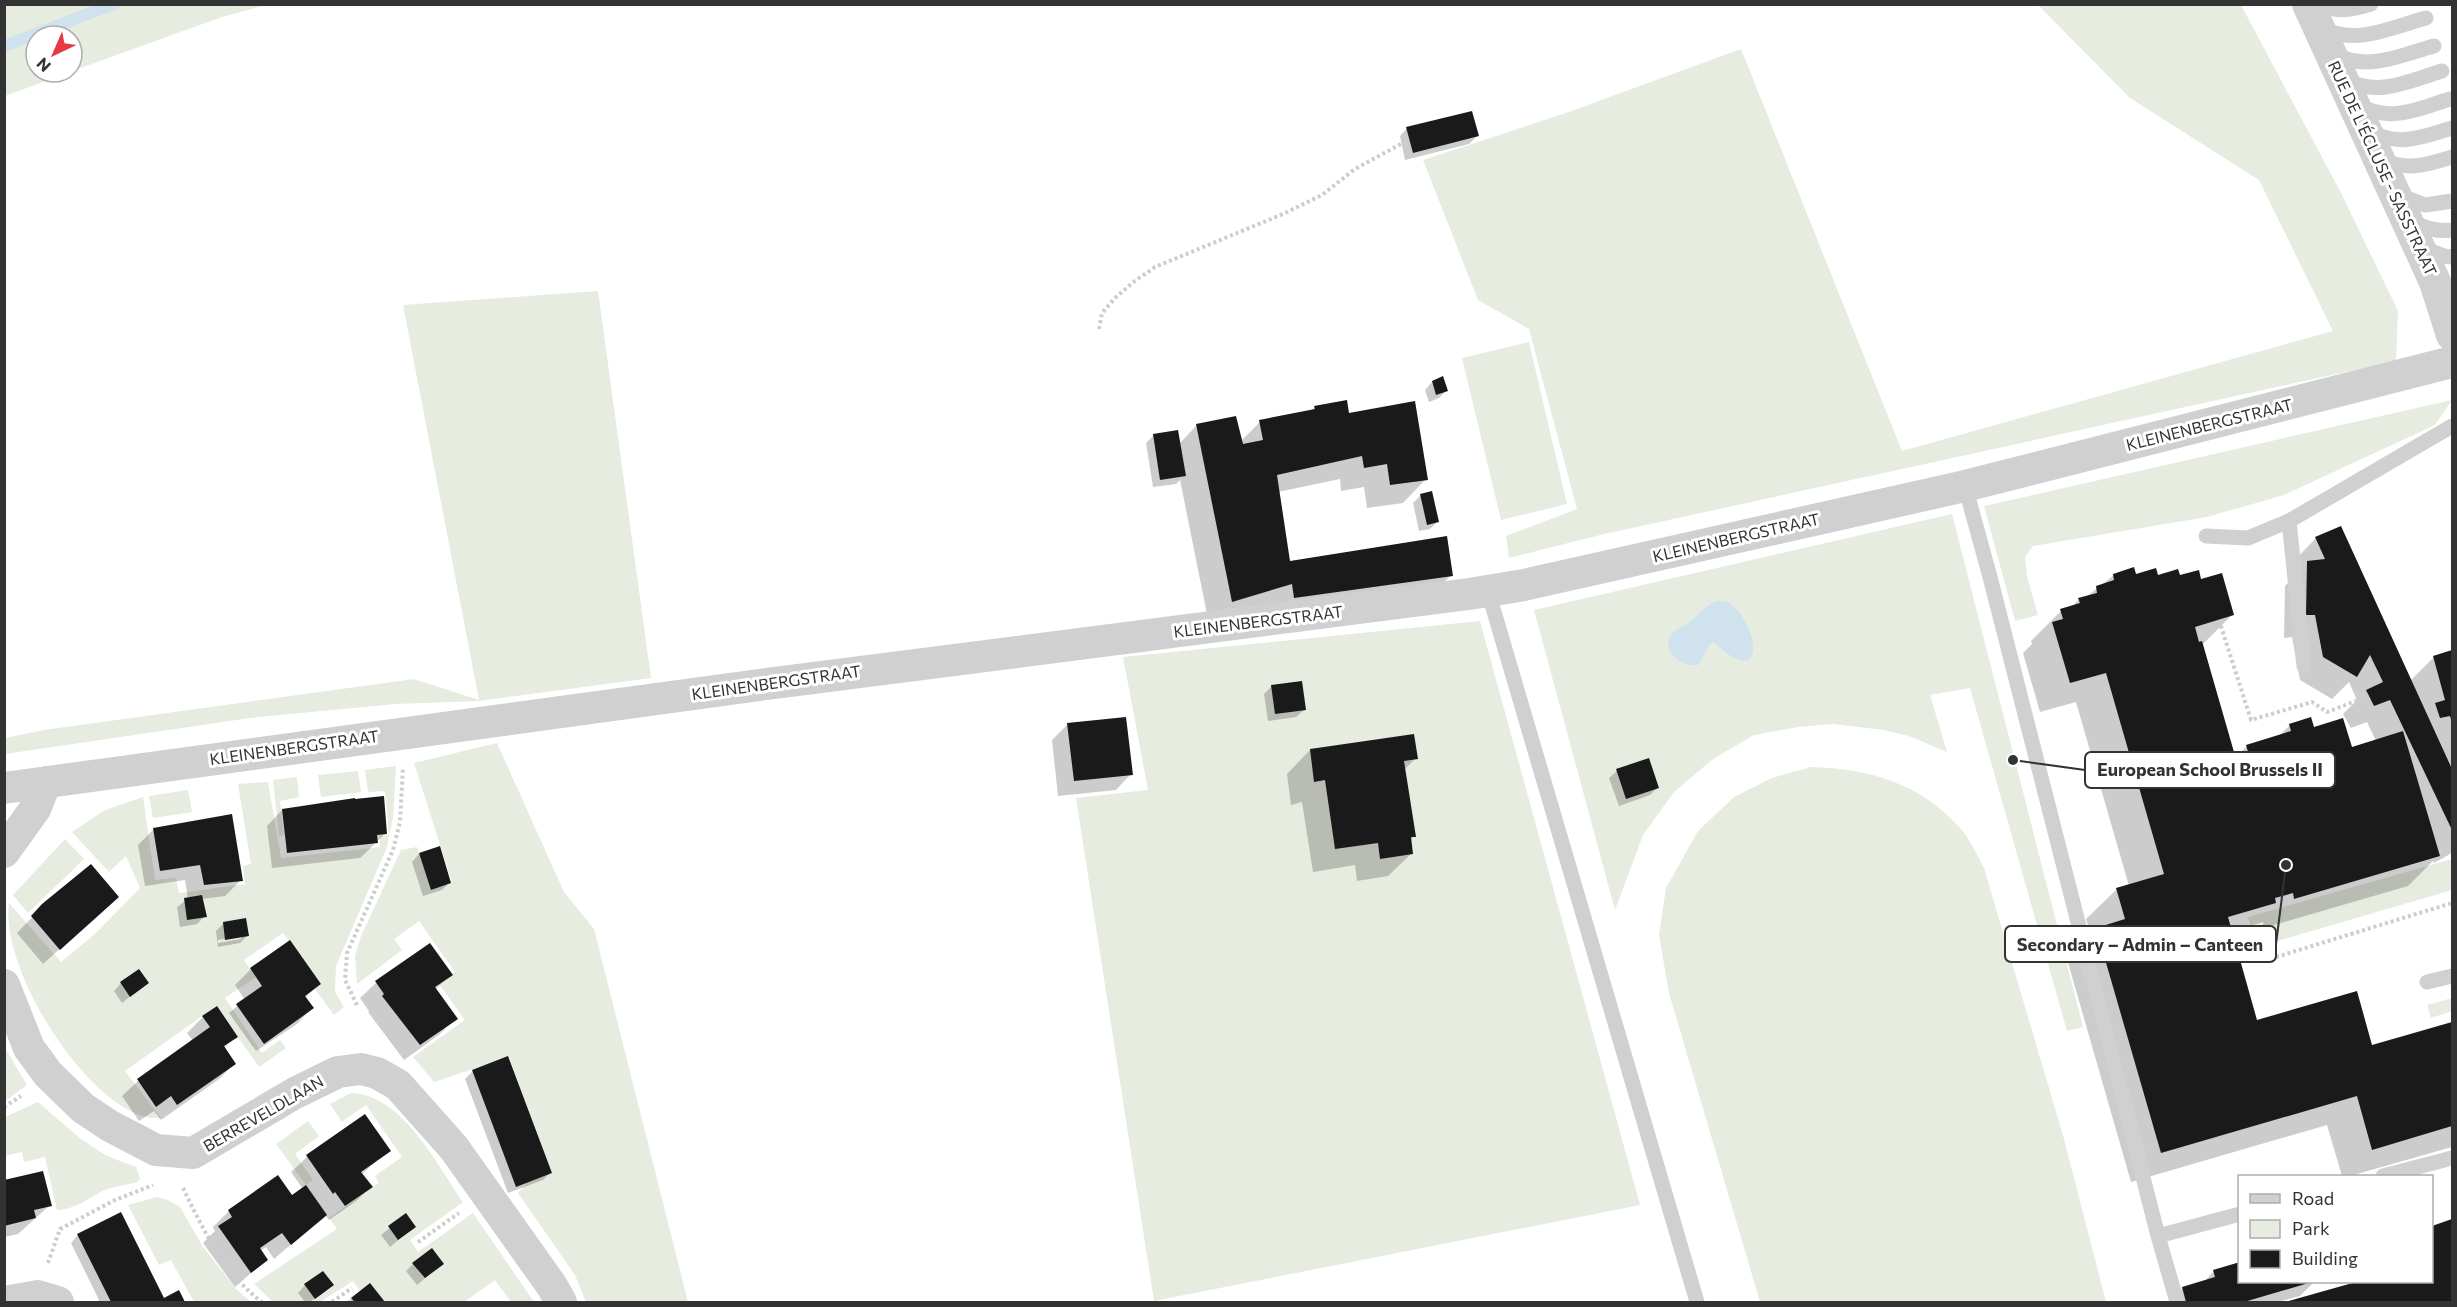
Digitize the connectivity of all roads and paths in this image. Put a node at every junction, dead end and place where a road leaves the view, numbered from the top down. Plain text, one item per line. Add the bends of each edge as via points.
1 (2371, 4) edge
2 (2426, 18) dead end
3 (2434, 46) dead end
4 (2333, 56) edge
5 (2442, 71) dead end
6 (2450, 99) dead end
7 (2452, 129) edge
8 (1401, 144) dead end
9 (2378, 156) junction
10 (2452, 157) edge
11 (2452, 201) edge
12 (2406, 218) junction
13 (2452, 230) edge
14 (2452, 257) edge
15 (1099, 329) dead end
16 (2452, 335) edge
17 (2452, 362) edge
18 (2452, 426) edge
19 (1965, 486) junction
20 (2289, 521) junction
21 (2206, 536) dead end
22 (1488, 591) junction
23 (2219, 620) dead end
24 (2304, 666) dead end
25 (2369, 696) dead end
26 (403, 760) dead end
27 (46, 782) junction
28 (4, 788) edge
29 (4, 852) edge
30 (2452, 903) edge
31 (2276, 957) dead end
32 (2452, 976) edge
33 (2427, 982) dead end
34 (4, 985) edge
35 (357, 1005) dead end
36 (2452, 1158) edge
37 (2387, 1175) edge
38 (179, 1181) dead end
39 (144, 1191) dead end
40 (463, 1211) dead end
41 (2238, 1215) edge
42 (2158, 1236) junction
43 (418, 1242) dead end
44 (352, 1288) dead end
45 (48, 1299) edge
46 (4, 1302) edge
47 (261, 1302) edge
48 (332, 1302) edge
49 (561, 1302) edge
50 (1697, 1302) edge
51 (2177, 1302) edge

1 - 4 lane via 2331,10
2 - 4 lane via 2361,36 2344,36
3 - 4 lane via 2366,63
4 - 5 lane via 2357,85 2377,89
4 - 6 lane via 2369,111 2390,115
4 - 7 lane via 2383,137 2403,141
4 - 9 street, RUE DE L'ÉCLUSE - SASSTRAAT
8 - 15 path via 1355,169 1322,195 1155,267 1115,298 1102,313
9 - 10 lane via 2412,168
9 - 12 street, RUE DE L'ÉCLUSE - SASSTRAAT
11 - 12 lane via 2425,205 2414,202
12 - 13 lane via 2424,228
12 - 14 lane via 2434,253
12 - 16 street, RUE DE L'ÉCLUSE - SASSTRAAT via 2436,282
17 - 19 street, KLEINENBERGSTRAAT
18 - 20 lane
19 - 22 street, KLEINENBERGSTRAAT
19 - 42 lane
20 - 21 lane via 2248,538
20 - 24 lane
22 - 27 street, KLEINENBERGSTRAAT via 414,730
22 - 50 lane
23 - 25 path via 2251,720 2312,702 2327,712
26 - 35 path via 400,822 393,850 347,953 345,980
27 - 28 street, KLEINENBERGSTRAAT
27 - 29 street via 35,809
30 - 31 path
32 - 33 lane
34 - 49 street, BERREVELDLAAN via 29,1048 48,1074 83,1108 156,1150 193,1153 338,1072 361,1069 377,1073 398,1085 454,1148
36 - 37 lane
38 - 47 path via 209,1240 251,1295
39 - 45 path via 116,1200 60,1229
40 - 43 path
41 - 42 lane
42 - 51 lane
44 - 48 path
45 - 46 street

